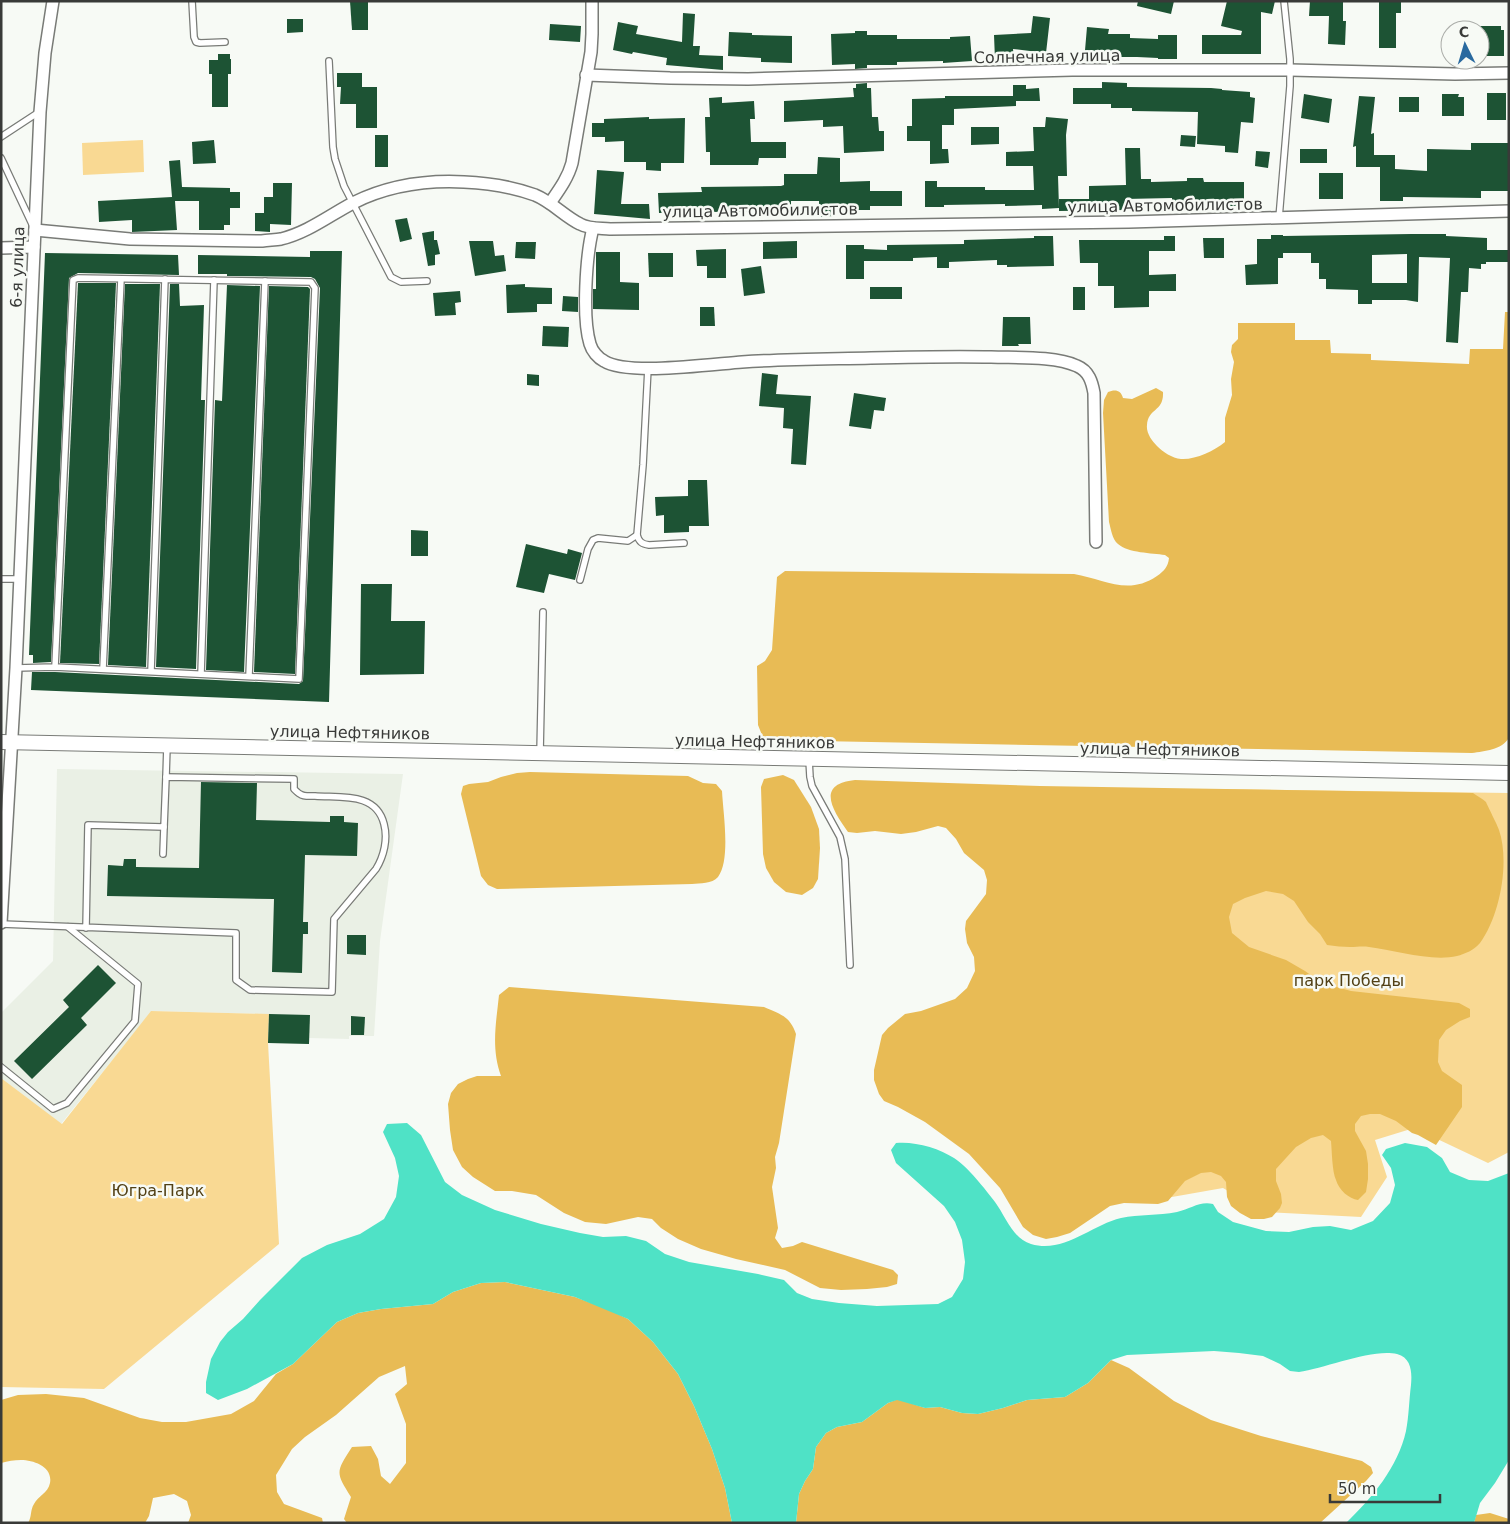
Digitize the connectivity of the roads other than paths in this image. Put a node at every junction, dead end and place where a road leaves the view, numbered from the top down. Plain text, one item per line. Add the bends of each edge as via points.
1 (53, 1) edge
2 (192, 1) edge
3 (592, 1) edge
4 (1284, 1) edge
5 (225, 42) dead end
6 (329, 61) dead end
7 (1290, 70) junction
8 (1509, 73) edge
9 (586, 75) junction
10 (40, 112) junction
11 (1, 137) edge
12 (1, 158) edge
13 (353, 203) junction
14 (550, 203) junction
15 (1509, 211) edge
16 (1279, 219) junction
17 (593, 228) junction
18 (35, 230) junction
19 (1, 248) edge
20 (34, 248) junction
21 (121, 279) junction
22 (165, 279) junction
23 (214, 280) junction
24 (428, 281) dead end
25 (265, 282) junction
26 (648, 368) junction
27 (637, 535) junction
28 (1096, 542) dead end
29 (684, 543) dead end
30 (1, 579) edge
31 (20, 579) junction
32 (580, 580) dead end
33 (543, 612) dead end
34 (55, 667) junction
35 (16, 668) junction
36 (103, 669) junction
37 (152, 671) junction
38 (201, 674) junction
39 (249, 676) junction
40 (7, 742) edge
41 (168, 745) junction
42 (540, 754) junction
43 (810, 759) junction
44 (1509, 774) edge
45 (166, 777) junction
46 (164, 827) junction
47 (163, 854) dead end
48 (1, 924) edge
49 (68, 928) junction
50 (86, 928) junction
51 (850, 965) dead end
52 (1, 1067) edge

1 - 10 street, 6-я улица
2 - 5 lane via 196,42
3 - 9 street via 592,34
4 - 7 lane
6 - 13 lane via 335,160
7 - 8 street, Солнечная улица
7 - 9 street, Солнечная улица via 1072,70 748,79
7 - 16 lane
9 - 14 street via 570,168
10 - 11 lane
10 - 18 street, 6-я улица
12 - 18 lane
13 - 14 street, улица Автомобилистов via 387,190 441,182 496,185 519,190
13 - 18 street, улица Автомобилистов via 295,234 262,241 130,239
13 - 24 lane via 391,277 401,282
14 - 17 street, улица Автомобилистов via 580,224
15 - 16 street, улица Автомобилистов
16 - 17 street, улица Автомобилистов
17 - 26 street via 588,245 586,299 590,346 604,362
18 - 20 street, 6-я улица
19 - 20 street
20 - 31 street, 6-я улица
21 - 22 lane
21 - 34 lane via 72,280
21 - 36 lane
22 - 23 lane
22 - 37 lane
23 - 25 lane
23 - 38 lane
25 - 39 lane
25 - 39 lane via 311,282 315,288 299,678
26 - 27 lane
26 - 28 street via 768,360 968,356 1063,361 1077,366 1089,376 1094,393
27 - 29 lane via 639,541 649,545
27 - 32 lane via 628,541 593,540
30 - 31 lane
31 - 35 street, 6-я улица
33 - 42 lane
34 - 35 lane
34 - 36 lane
35 - 40 street, 6-я улица
36 - 37 lane
37 - 38 lane
38 - 39 lane
40 - 41 street, улица Нефтяников
40 - 48 street, 6-я улица
41 - 42 street, улица Нефтяников
41 - 45 lane
42 - 43 street, улица Нефтяников
43 - 44 street, улица Нефтяников
43 - 51 lane via 812,786 840,838 845,859
45 - 46 lane
45 - 50 lane via 294,779 294,789 301,795 356,798 377,808 385,828 383,855 376,869 334,919 332,992 250,990 236,980 236,933
46 - 47 lane
46 - 50 lane via 88,825
48 - 49 lane
49 - 50 lane
49 - 52 lane via 138,984 135,1021 67,1103 53,1109

